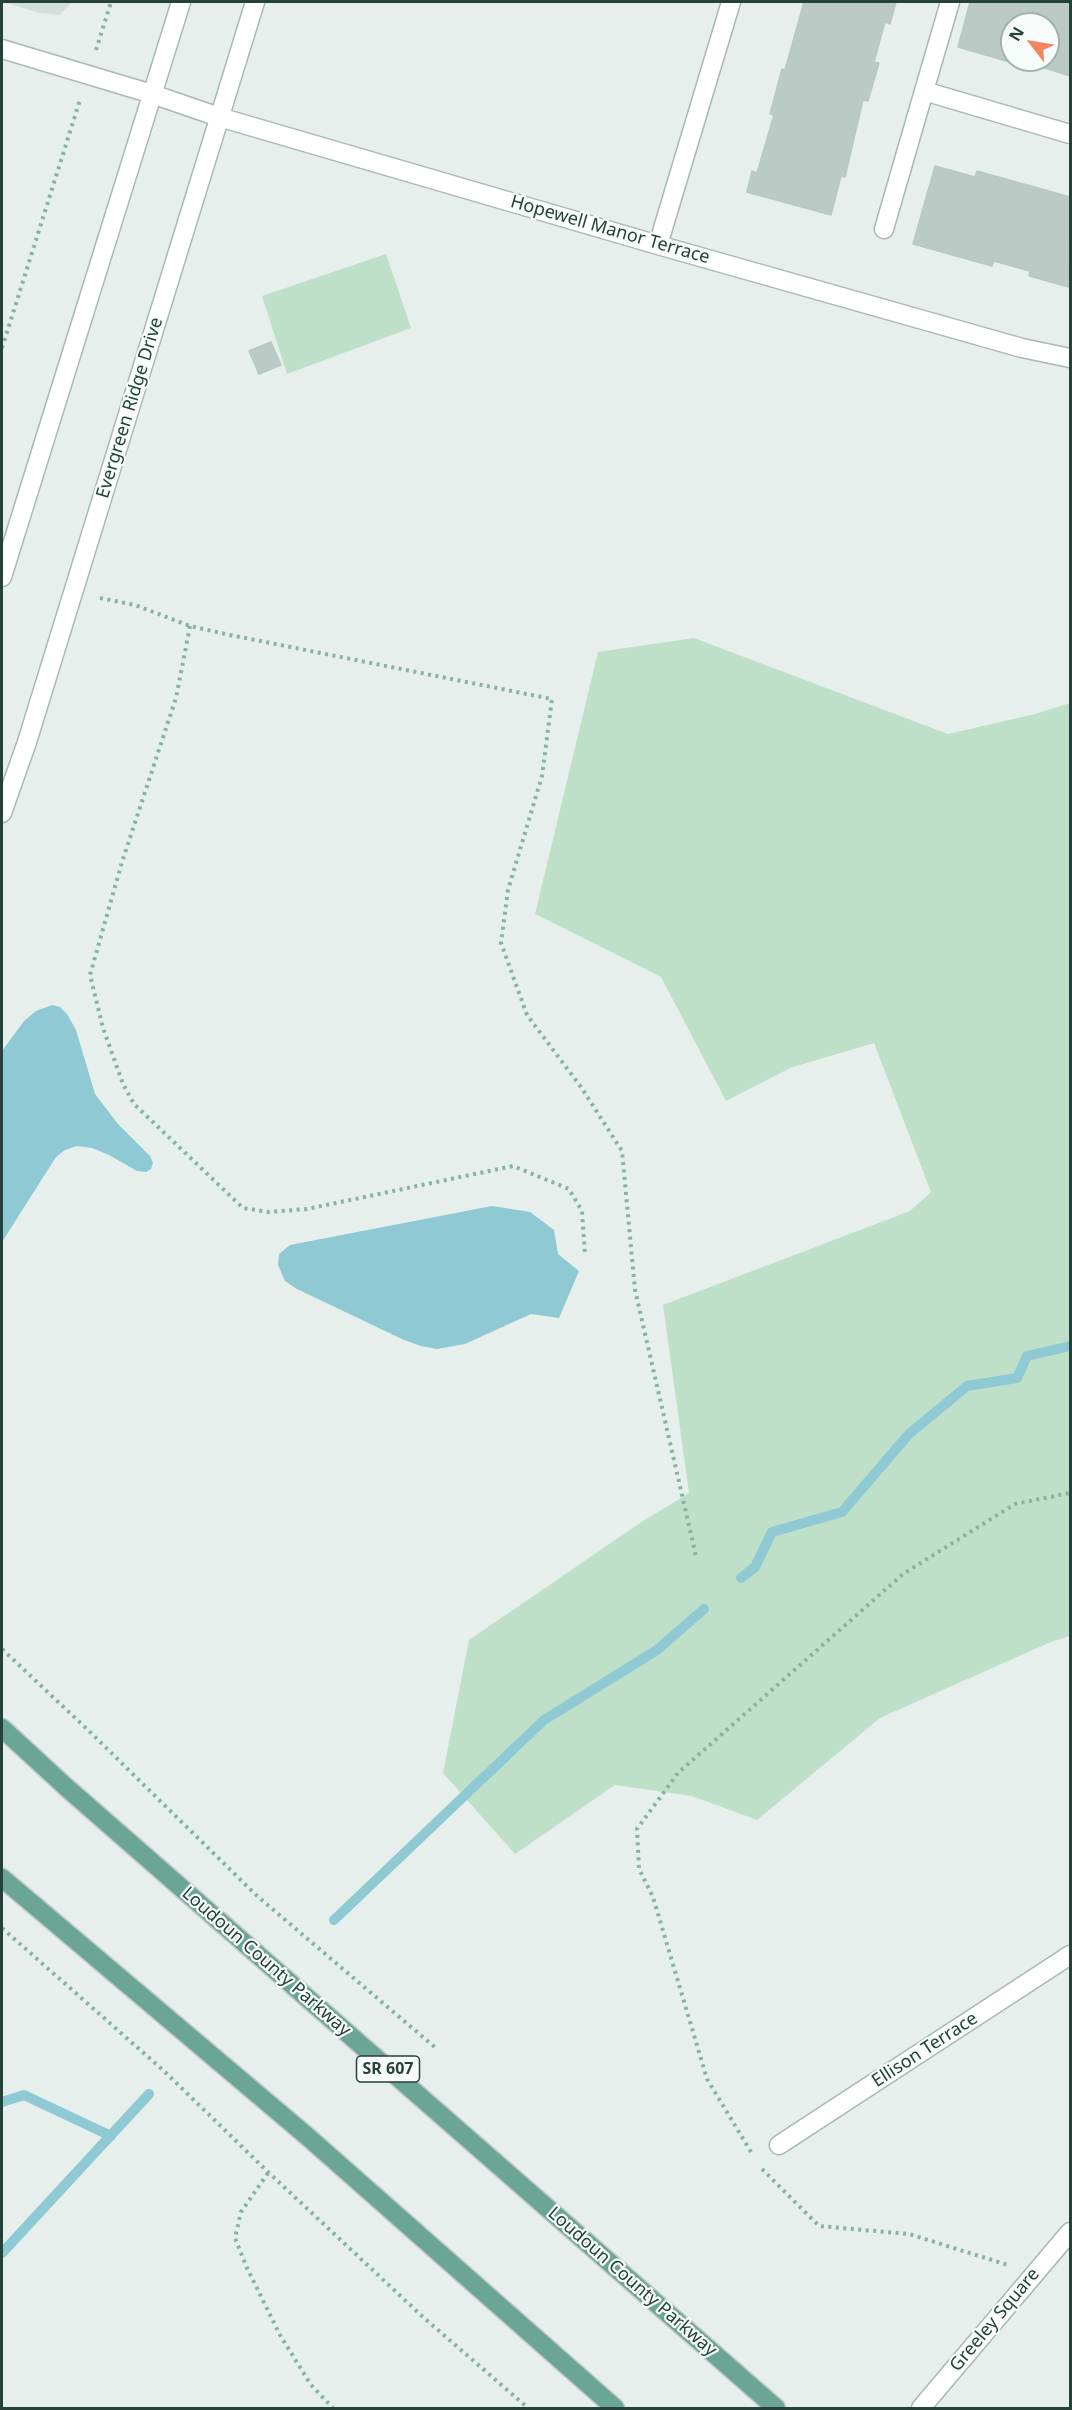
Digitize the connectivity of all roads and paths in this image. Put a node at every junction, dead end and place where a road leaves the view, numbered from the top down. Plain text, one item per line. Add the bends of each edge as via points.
1 (111, 2) edge
2 (181, 2) edge
3 (255, 2) edge
4 (731, 2) edge
5 (950, 2) edge
6 (2, 49) edge
7 (88, 74) junction
8 (924, 91) junction
9 (152, 94) junction
10 (219, 117) junction
11 (1071, 134) edge
12 (884, 229) dead end
13 (658, 245) junction
14 (2, 348) edge
15 (1071, 358) edge
16 (3, 567) edge
17 (73, 592) junction
18 (190, 626) junction
19 (2, 813) edge
20 (585, 1255) dead end
21 (1071, 1493) edge
22 (696, 1556) dead end
23 (2, 1649) edge
24 (2, 1728) edge
25 (2, 1878) edge
26 (2, 1928) edge
27 (1071, 1955) edge
28 (437, 2049) dead end
29 (780, 2145) dead end
30 (755, 2158) dead end
31 (761, 2168) dead end
32 (268, 2172) junction
33 (1071, 2232) edge
34 (1028, 2280) junction
35 (333, 2409) edge
36 (528, 2409) edge
37 (615, 2409) edge
38 (776, 2409) edge
39 (921, 2409) edge

1 - 7 path
2 - 9 street
3 - 10 street, Evergreen Ridge Drive
4 - 13 street
5 - 8 street
6 - 7 street, Hopewell Manor Terrace
7 - 9 street, Hopewell Manor Terrace
7 - 14 path
8 - 11 street
8 - 12 street
9 - 10 street, Hopewell Manor Terrace
9 - 16 street
10 - 13 street, Hopewell Manor Terrace
10 - 17 street, Evergreen Ridge Drive
13 - 15 street, Hopewell Manor Terrace via 1022,348
17 - 18 path via 135,605
17 - 19 street, Evergreen Ridge Drive
18 - 20 path via 176,698 90,975 103,1028 134,1104 243,1208 269,1212 307,1209 513,1166 569,1189 582,1211
18 - 22 path via 552,699 542,776 508,890 501,943 527,1015 581,1087 622,1151 635,1290
21 - 30 path via 1015,1504 903,1574 678,1773 637,1829 639,1869 653,1897 707,2079
23 - 28 path via 256,1895
24 - 38 main road, Loudoun County Parkway / SR 607
25 - 37 main road via 308,2137
26 - 32 path via 164,2071
27 - 29 street, Ellison Terrace
31 - 34 path via 819,2226 909,2234 1012,2266
32 - 35 path via 241,2212 235,2238 280,2335 311,2385
32 - 36 path via 423,2318
33 - 34 street, Greeley Square
34 - 39 street, Greeley Square

